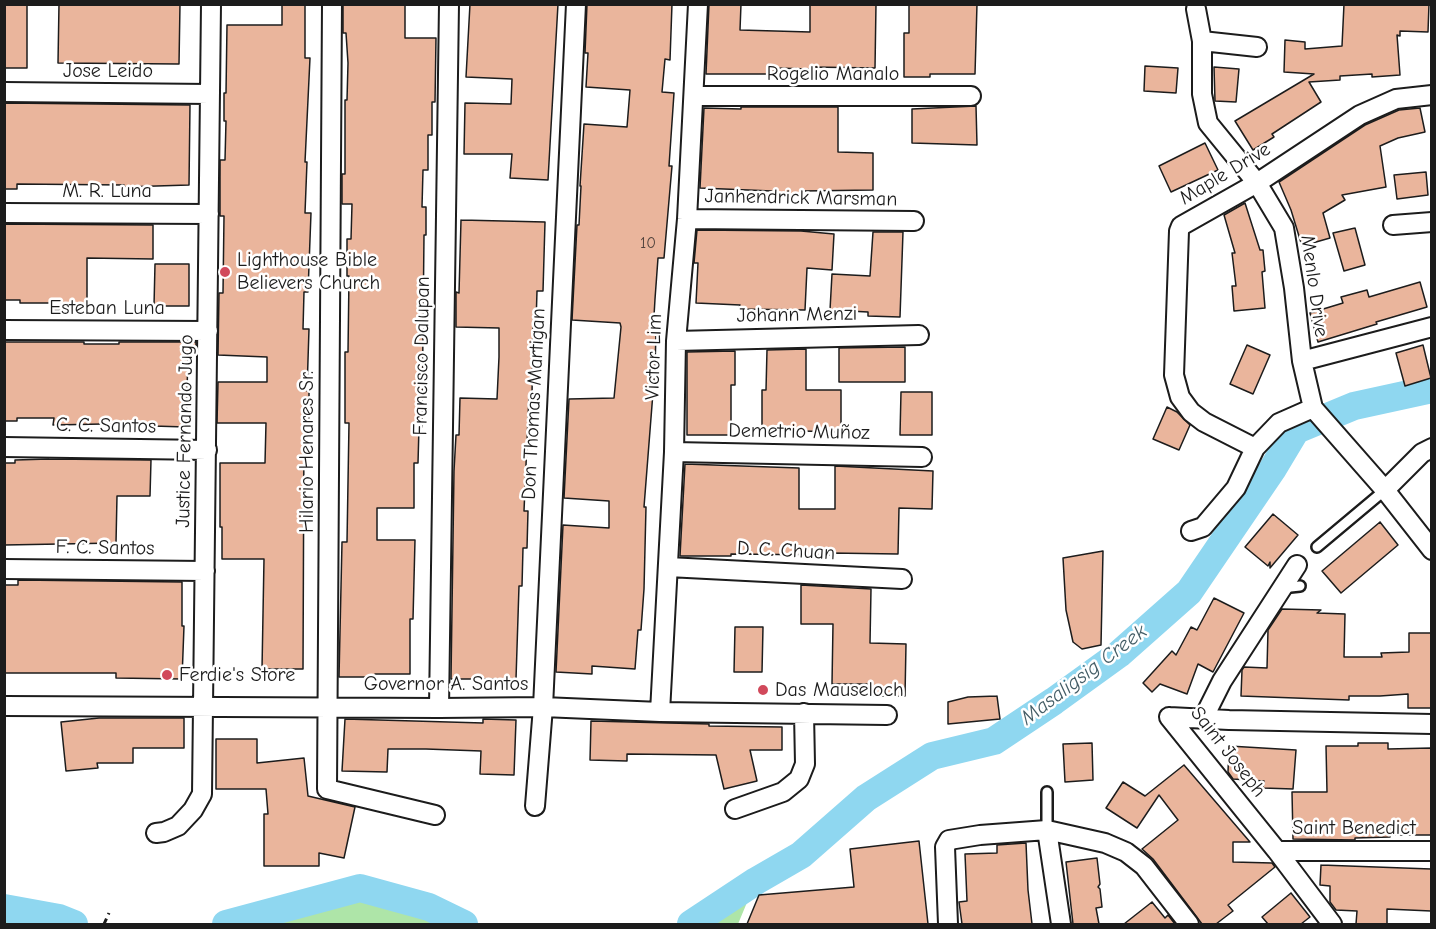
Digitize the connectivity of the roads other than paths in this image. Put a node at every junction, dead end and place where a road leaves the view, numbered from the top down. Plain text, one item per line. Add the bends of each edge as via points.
1 (211, 4) edge
2 (332, 4) edge
3 (449, 4) edge
4 (576, 4) edge
5 (699, 4) edge
6 (1196, 9) dead end
7 (1202, 41) junction
8 (1257, 47) dead end
9 (4, 92) edge
10 (210, 94) junction
11 (1431, 95) edge
12 (694, 96) junction
13 (971, 96) dead end
14 (1257, 183) junction
15 (4, 213) edge
16 (209, 214) junction
17 (687, 219) junction
18 (914, 221) dead end
19 (1431, 222) edge
20 (1393, 225) dead end
21 (1431, 327) edge
22 (4, 330) edge
23 (208, 331) junction
24 (919, 335) dead end
25 (676, 341) junction
26 (1302, 361) junction
27 (1317, 412) junction
28 (4, 447) edge
29 (1255, 448) junction
30 (1431, 448) edge
31 (207, 450) junction
32 (674, 452) junction
33 (922, 457) dead end
34 (1385, 490) junction
35 (1191, 531) dead end
36 (1317, 547) dead end
37 (1431, 550) edge
38 (1297, 566) dead end
39 (668, 567) junction
40 (4, 569) edge
41 (206, 571) junction
42 (902, 579) dead end
43 (1300, 586) dead end
44 (1281, 588) junction
45 (12, 706) edge
46 (204, 706) junction
47 (543, 706) junction
48 (328, 707) junction
49 (439, 708) junction
50 (660, 712) junction
51 (804, 713) junction
52 (887, 715) dead end
53 (1203, 718) junction
54 (4, 720) edge
55 (1431, 724) edge
56 (1047, 792) dead end
57 (535, 806) dead end
58 (735, 809) dead end
59 (435, 815) dead end
60 (1047, 830) junction
61 (156, 833) dead end
62 (1277, 850) junction
63 (1431, 851) edge
64 (948, 924) edge
65 (1060, 924) edge
66 (1188, 924) edge
67 (1332, 924) edge

1 - 10 street, Justice Fernando Jugo
2 - 48 street, Hilario Henares Sr.
3 - 49 street, Francisco Dalupan
4 - 47 street, Don Thomas Martigan
5 - 12 street, Victor Lim
6 - 7 street, Menlo Drive
7 - 8 street
7 - 14 street, Menlo Drive via 1202,94 1208,123
9 - 10 street, Jose Leido
10 - 16 street, Justice Fernando Jugo
11 - 14 street, Maple Drive via 1396,99 1360,115
12 - 13 street, Rogelio Manalo
12 - 17 street, Victor Lim
14 - 26 street, Menlo Drive via 1284,228
14 - 29 street, Maple Drive via 1186,223 1179,231 1174,375 1180,397 1191,412
15 - 16 street, M. R. Luna
16 - 23 street, Justice Fernando Jugo
17 - 18 street, Janhendrick Marsman
17 - 25 street, Victor Lim
19 - 20 street
21 - 26 street
22 - 23 street, Esteban Luna
23 - 31 street, Justice Fernando Jugo
24 - 25 street, Johann Menzi
25 - 32 street, Victor Lim
26 - 27 street, Menlo Drive
27 - 29 street via 1279,423
27 - 34 street, Menlo Drive
28 - 31 street, C. C. Santos
29 - 35 street via 1236,488 1203,527
30 - 34 street
31 - 41 street, Justice Fernando Jugo
32 - 33 street, Demetrio Muñoz
32 - 39 street, Victor Lim
34 - 36 lane
34 - 37 street, Menlo Drive
38 - 44 street, Saint Joseph
39 - 42 street, D. C. Chuan
39 - 50 street, Victor Lim
40 - 41 street, F. C. Santos
41 - 46 street, Justice Fernando Jugo
43 - 44 lane
44 - 53 street, Saint Joseph
45 - 46 street, Governor A. Santos
45 - 54 street
46 - 48 street, Governor A. Santos
46 - 61 street, Justice Fernando Jugo via 202,794 178,826
47 - 49 street, Governor A. Santos
47 - 50 street, Governor A. Santos
47 - 57 street, Don Thomas Martigan
48 - 49 street, Governor A. Santos
48 - 59 street, Hilario Henares Sr. via 327,789
50 - 51 street, Governor A. Santos
51 - 52 street, Governor A. Santos
51 - 58 street via 805,765 799,779 783,792
53 - 55 street
53 - 62 street, Saint Joseph via 1169,717
56 - 60 lane
60 - 64 street via 949,840 945,847
60 - 65 street
60 - 66 street via 1105,843 1126,852 1144,866
62 - 63 street, Saint Benedict
62 - 67 street, Saint Joseph

